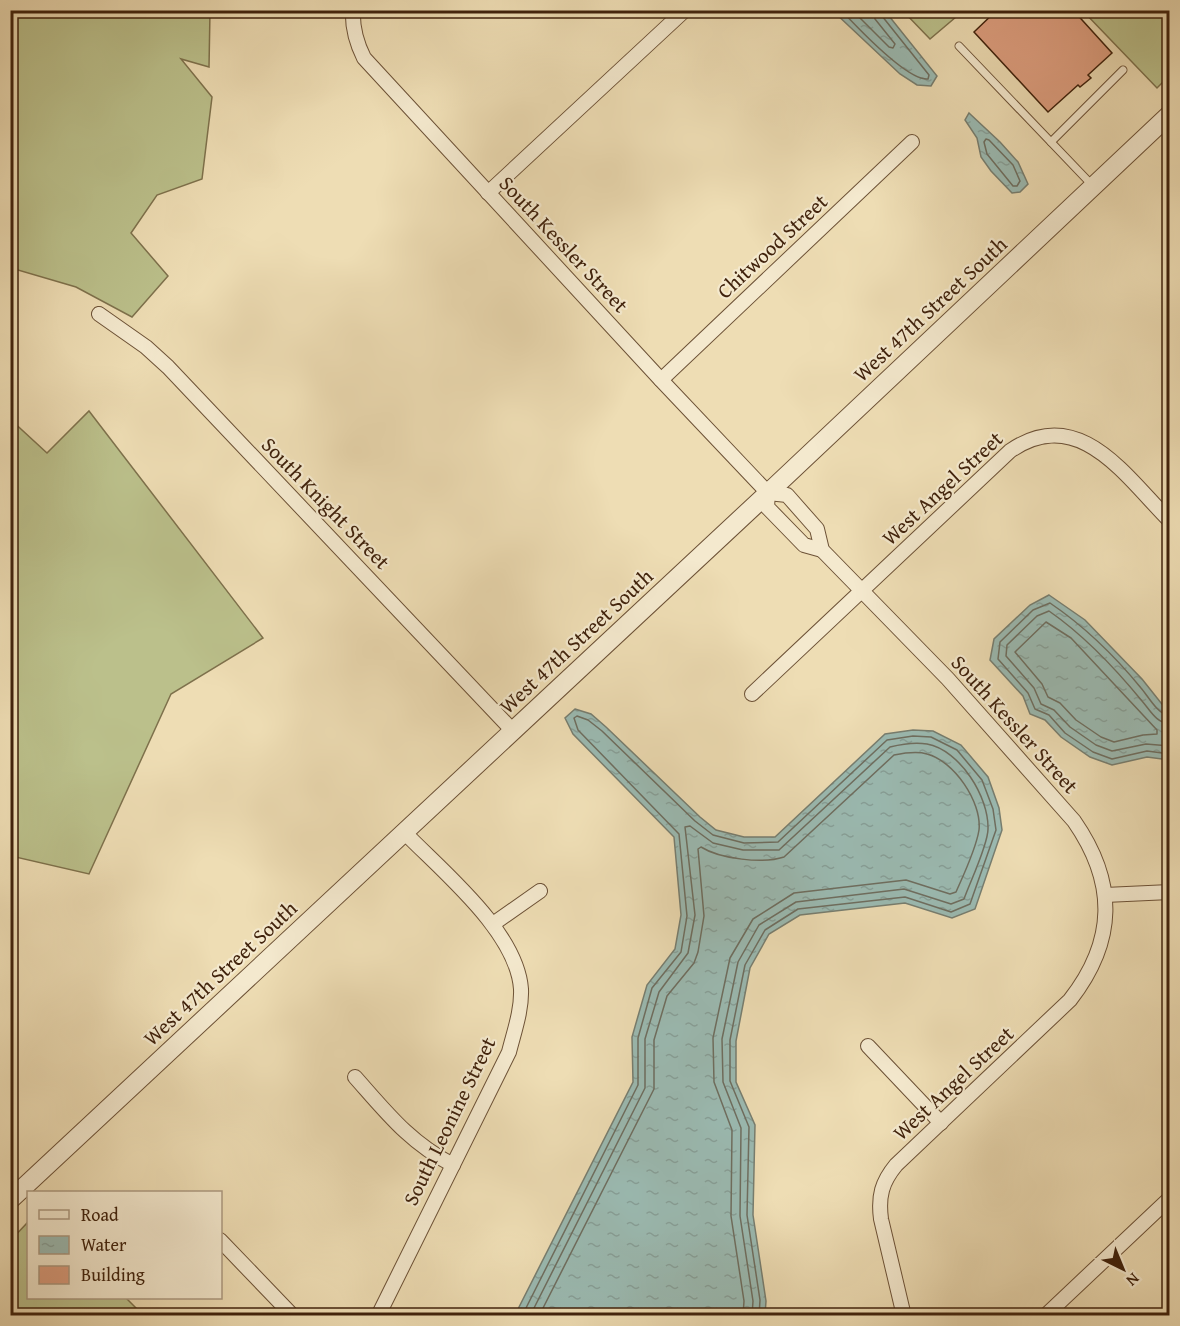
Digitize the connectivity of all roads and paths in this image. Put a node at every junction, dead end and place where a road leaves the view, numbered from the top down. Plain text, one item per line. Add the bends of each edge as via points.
1 (352, 10) edge
2 (685, 10) edge
3 (959, 45) dead end
4 (1123, 70) dead end
5 (1170, 114) edge
6 (912, 142) dead end
7 (1051, 142) junction
8 (1093, 186) junction
9 (488, 193) junction
10 (99, 314) dead end
11 (661, 380) junction
12 (768, 493) junction
13 (1170, 521) edge
14 (822, 550) junction
15 (863, 591) junction
16 (752, 694) dead end
17 (513, 730) junction
18 (405, 833) junction
19 (540, 891) dead end
20 (1170, 892) edge
21 (1105, 895) junction
22 (494, 924) junction
23 (868, 1046) dead end
24 (355, 1077) dead end
25 (941, 1123) junction
26 (453, 1165) junction
27 (1170, 1198) edge
28 (10, 1200) edge
29 (222, 1242) edge
30 (293, 1316) edge
31 (378, 1316) edge
32 (904, 1316) edge
33 (1045, 1316) edge

1 - 9 street, South Kessler Street via 356,42 364,58
2 - 9 street
3 - 7 lane
4 - 7 lane
5 - 8 street, West 47th Street South
6 - 11 street, Chitwood Street
7 - 8 lane
8 - 12 street, West 47th Street South
9 - 11 street, South Kessler Street
10 - 17 street, South Knight Street via 138,340 168,367
11 - 12 street, South Kessler Street
12 - 14 street, South Kessler Street via 767,507 804,545
12 - 14 street, South Kessler Street via 787,495 817,529
12 - 17 street, West 47th Street South
13 - 15 street, West Angel Street via 1102,451 1069,436 1036,437 1010,451
14 - 15 street, South Kessler Street
15 - 16 street, West Angel Street
15 - 21 street, South Kessler Street via 948,679 1074,821 1096,857
17 - 18 street, West 47th Street South
18 - 22 street, South Leonine Street
18 - 28 street, West 47th Street South
19 - 22 street
20 - 21 street
21 - 25 street, West Angel Street via 1102,938 1084,982
22 - 26 street, South Leonine Street via 514,963 521,988 520,1007 508,1052
23 - 25 street
24 - 26 street via 410,1137
25 - 32 street, West Angel Street via 896,1165 881,1189 881,1219
26 - 31 street, South Leonine Street
27 - 33 street
29 - 30 street

